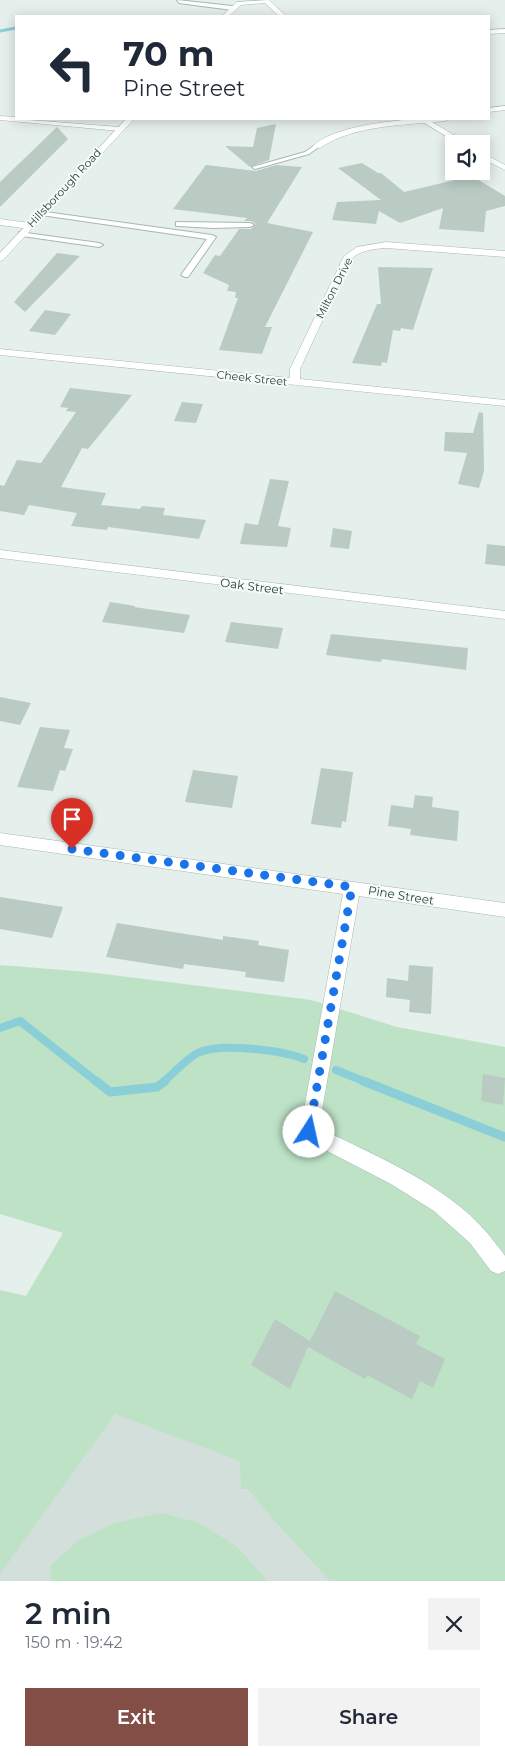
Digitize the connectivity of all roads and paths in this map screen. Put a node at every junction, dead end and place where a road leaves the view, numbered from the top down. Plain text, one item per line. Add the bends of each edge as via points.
1 (179, 1) dead end
2 (266, 1) edge
3 (232, 8) junction
4 (226, 15) edge
5 (282, 15) edge
6 (505, 31) edge
7 (490, 32) edge
8 (505, 108) edge
9 (490, 110) edge
10 (0, 118) edge
11 (15, 119) edge
12 (22, 120) edge
13 (129, 120) edge
14 (418, 120) edge
15 (426, 120) edge
16 (120, 129) junction
17 (450, 135) edge
18 (316, 146) joint
19 (490, 159) edge
20 (255, 167) dead end
21 (505, 168) edge
22 (48, 206) junction
23 (41, 213) junction
24 (0, 222) edge
25 (250, 225) dead end
26 (30, 226) junction
27 (22, 234) junction
28 (99, 245) dead end
29 (505, 254) edge
30 (0, 258) edge
31 (185, 275) dead end
32 (0, 352) edge
33 (295, 382) junction
34 (505, 403) edge
35 (0, 554) edge
36 (505, 615) edge
37 (0, 839) edge
38 (352, 887) junction
39 (505, 910) edge
40 (498, 1264) dead end

1 - 3 lane
2 - 3 street via 242,2
2 - 5 street
3 - 4 street
6 - 7 street
8 - 9 street
10 - 11 street
12 - 16 street
13 - 16 street, Hillsborough Road
14 - 18 street via 328,138
15 - 17 street
16 - 22 street, Hillsborough Road
18 - 20 lane via 307,153
19 - 21 street
22 - 23 street, Hillsborough Road
22 - 25 lane via 188,226
23 - 26 street, Hillsborough Road
23 - 31 lane via 212,237
24 - 26 street
26 - 27 street, Hillsborough Road
27 - 28 lane
27 - 30 street, Hillsborough Road
29 - 33 street, Milton Drive via 386,245 352,253 294,370
32 - 33 street, Cheek Street
33 - 34 street, Cheek Street
35 - 36 street, Oak Street
37 - 38 street, Pine Street
38 - 39 street, Pine Street
38 - 40 street via 309,1132 445,1207 478,1236

